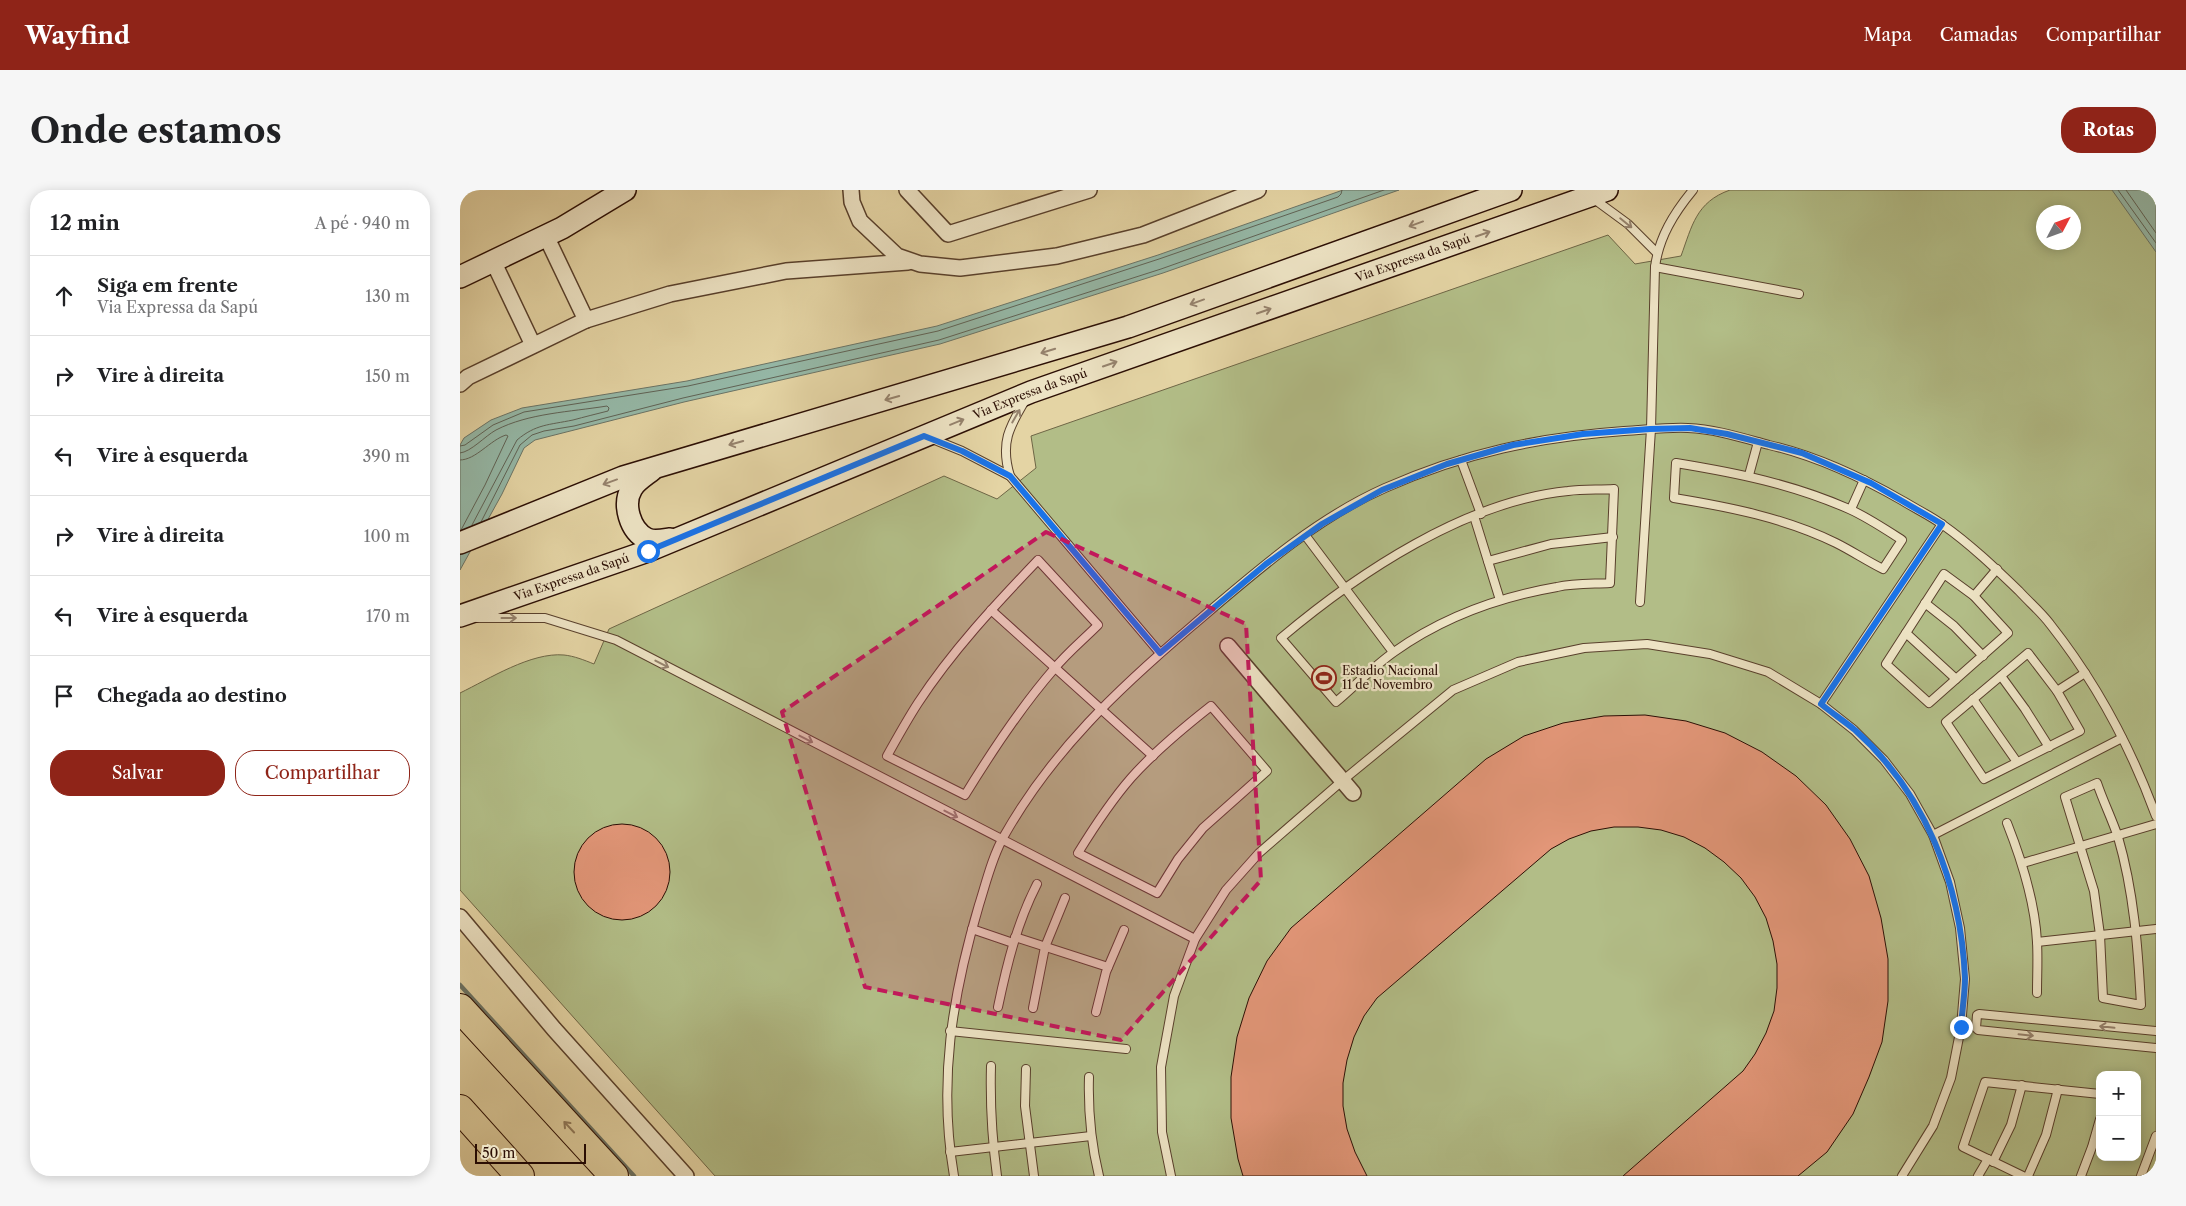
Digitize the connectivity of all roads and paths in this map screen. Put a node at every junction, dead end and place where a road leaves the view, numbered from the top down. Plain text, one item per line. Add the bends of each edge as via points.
1 (625, 190) edge
2 (851, 190) edge
3 (907, 190) edge
4 (1089, 190) edge
5 (1258, 190) edge
6 (1511, 190) edge
7 (1693, 190) edge
8 (1599, 193) edge
9 (546, 236) junction
10 (1657, 253) junction
11 (493, 261) junction
12 (908, 262) junction
13 (1655, 267) junction
14 (460, 277) edge
15 (1799, 294) dead end
16 (586, 320) junction
17 (533, 345) junction
18 (463, 379) edge
19 (1031, 392) junction
20 (1650, 429) junction
21 (924, 436) junction
22 (1758, 442) junction
23 (1461, 460) junction
24 (656, 466) junction
25 (1749, 475) junction
26 (1010, 476) junction
27 (1864, 480) junction
28 (1851, 510) junction
29 (1478, 515) junction
30 (1942, 524) junction
31 (1305, 535) junction
32 (687, 536) junction
33 (1613, 537) junction
34 (460, 543) edge
35 (1488, 561) junction
36 (1997, 569) junction
37 (1345, 588) junction
38 (1974, 596) junction
39 (1500, 600) junction
40 (1640, 602) dead end
41 (1925, 603) junction
42 (990, 610) junction
43 (460, 617) edge
44 (1906, 633) junction
45 (1228, 646) dead end
46 (1393, 652) junction
47 (1160, 653) junction
48 (1982, 656) junction
49 (1055, 668) junction
50 (2085, 673) junction
51 (2001, 676) junction
52 (1956, 679) junction
53 (2057, 691) junction
54 (1973, 699) junction
55 (1821, 704) junction
56 (1100, 709) junction
57 (2122, 738) junction
58 (2049, 747) junction
59 (1152, 756) junction
60 (2017, 762) junction
61 (1342, 781) junction
62 (1353, 793) dead end
63 (2156, 816) edge
64 (2008, 822) dead end
65 (2156, 824) edge
66 (1933, 835) junction
67 (2117, 836) junction
68 (1001, 840) junction
69 (2082, 847) junction
70 (2023, 864) junction
71 (1037, 884) dead end
72 (1065, 898) dead end
73 (460, 917) edge
74 (972, 928) junction
75 (2156, 929) edge
76 (1124, 930) dead end
77 (2137, 931) junction
78 (2100, 935) junction
79 (1195, 939) junction
80 (1014, 940) junction
81 (2037, 942) junction
82 (1045, 947) junction
83 (1108, 967) junction
84 (2037, 993) dead end
85 (998, 1007) dead end
86 (460, 1008) edge
87 (1033, 1008) dead end
88 (1096, 1012) dead end
89 (950, 1031) junction
90 (2156, 1032) edge
91 (2156, 1048) edge
92 (1126, 1049) dead end
93 (992, 1066) dead end
94 (1026, 1069) dead end
95 (1089, 1077) dead end
96 (2022, 1085) junction
97 (2058, 1089) junction
98 (2096, 1094) edge
99 (460, 1109) edge
100 (2096, 1133) edge
101 (1092, 1136) junction
102 (2156, 1136) edge
103 (1029, 1143) junction
104 (993, 1147) junction
105 (950, 1152) junction
106 (1990, 1160) junction
107 (520, 1176) edge
108 (614, 1176) edge
109 (686, 1176) edge
110 (954, 1176) edge
111 (997, 1176) edge
112 (1034, 1176) edge
113 (1099, 1176) edge
114 (1171, 1176) edge
115 (1902, 1176) edge
116 (1978, 1176) edge
117 (2023, 1176) edge
118 (2028, 1176) edge
119 (2081, 1176) edge
120 (2141, 1176) edge

1 - 9 main road
2 - 12 street via 860,221 897,256
3 - 4 street via 948,234
5 - 12 street via 1143,235 1057,256 960,268
6 -> 24 main road via 1128,327
7 - 10 lane via 1667,226
8 -> 10 lane
19 -> 8 main road, Via Expressa da Sapú
9 - 11 main road
9 - 16 street
10 - 13 lane
11 - 14 main road
11 - 17 street
12 - 16 street via 786,271 670,294
13 - 15 lane
13 - 20 lane
16 - 17 street
17 - 18 street
21 -> 19 main road, Via Expressa da Sapú
26 -> 19 lane via 1005,446 1008,433
20 - 22 lane via 1690,428
20 - 23 lane via 1583,434 1513,445
20 - 40 lane
21 - 26 lane
21 - 32 main road, Via Expressa da Sapú
22 - 25 lane
22 - 27 lane via 1802,453
23 - 29 lane
23 - 31 lane via 1382,490
24 - 32 main road via 632,487 628,512 633,524 648,540
24 -> 34 main road
25 - 28 lane
25 - 28 lane via 1676,464 1674,498 1727,506 1784,522 1836,543 1883,570 1902,540
26 - 47 lane
27 - 28 lane
27 - 30 lane
29 - 33 lane via 1522,500 1567,491 1614,489
29 - 35 lane
29 - 37 lane via 1396,555
30 - 36 lane
30 - 55 lane
31 - 37 lane
31 - 47 lane
32 - 43 main road, Via Expressa da Sapú
33 - 35 lane via 1551,544
33 - 39 lane via 1610,583 1559,586
35 - 39 lane
36 - 38 lane
36 - 50 lane via 2048,621
37 - 46 lane
37 - 46 lane via 1281,638 1336,702
38 - 41 lane via 1944,574
38 - 48 lane via 2008,633
39 - 46 lane via 1458,615
41 - 44 lane
41 - 48 lane via 1954,626
42 - 49 lane
42 - 49 lane via 1038,560 1098,625
42 - 49 lane via 918,703 887,756 965,795 992,750
43 -> 68 lane via 545,618 616,640
44 - 52 lane
44 - 52 lane via 1886,664 1930,703
45 - 61 street
47 - 56 lane
48 - 52 lane
49 - 56 lane
50 - 53 lane
50 - 57 lane
51 - 53 lane via 2028,652
51 - 54 lane
51 - 58 lane
53 - 58 lane via 2080,731
54 - 60 lane
54 - 60 lane via 1946,722 1984,779
55 - 61 lane via 1768,672 1710,654 1647,644 1584,648 1518,662 1453,690
55 - 66 lane via 1884,760 1910,794
56 - 59 lane
56 - 68 lane via 1046,771
57 - 63 lane
57 - 66 lane
58 - 60 lane
59 - 59 lane via 1112,802 1078,853 1157,893 1203,828 1267,771 1211,706
61 - 62 street
61 - 79 lane via 1259,853 1226,890
64 - 70 lane
65 - 67 lane
66 - 115 lane via 1950,882 1960,928 1965,979 1962,1017 1951,1078 1933,1126
67 - 69 lane
67 - 69 lane via 2096,783 2065,798
67 - 77 lane
68 - 74 lane
68 - 79 lane
69 - 70 lane
69 - 78 lane via 2094,891
70 - 81 lane
71 - 80 lane
72 - 82 lane
73 - 109 street via 560,1036
74 - 80 lane
74 - 89 lane
75 - 77 lane
76 - 83 lane
77 - 78 lane
77 - 78 lane via 2141,1005 2103,998
78 - 81 lane
79 - 114 lane via 1174,996 1161,1067 1162,1132
80 - 82 lane
80 - 85 lane
81 - 84 lane
82 - 83 lane
82 - 87 lane
83 - 88 lane
108 -> 86 highway
89 - 92 lane
89 - 105 lane via 946,1092
90 -> 91 lane via 1979,1014 1976,1028
93 - 104 lane
94 - 103 lane
95 - 101 lane
96 - 97 lane
96 - 106 lane via 2011,1125
96 - 106 lane via 1985,1082 1963,1148
97 - 98 lane
97 - 118 lane via 2046,1135
99 - 107 highway
100 - 119 lane
101 - 103 lane
101 - 113 lane
102 - 120 lane
103 - 104 lane
103 - 112 lane
104 - 105 lane
104 - 111 lane
105 - 110 lane
106 - 116 lane
106 - 117 lane

